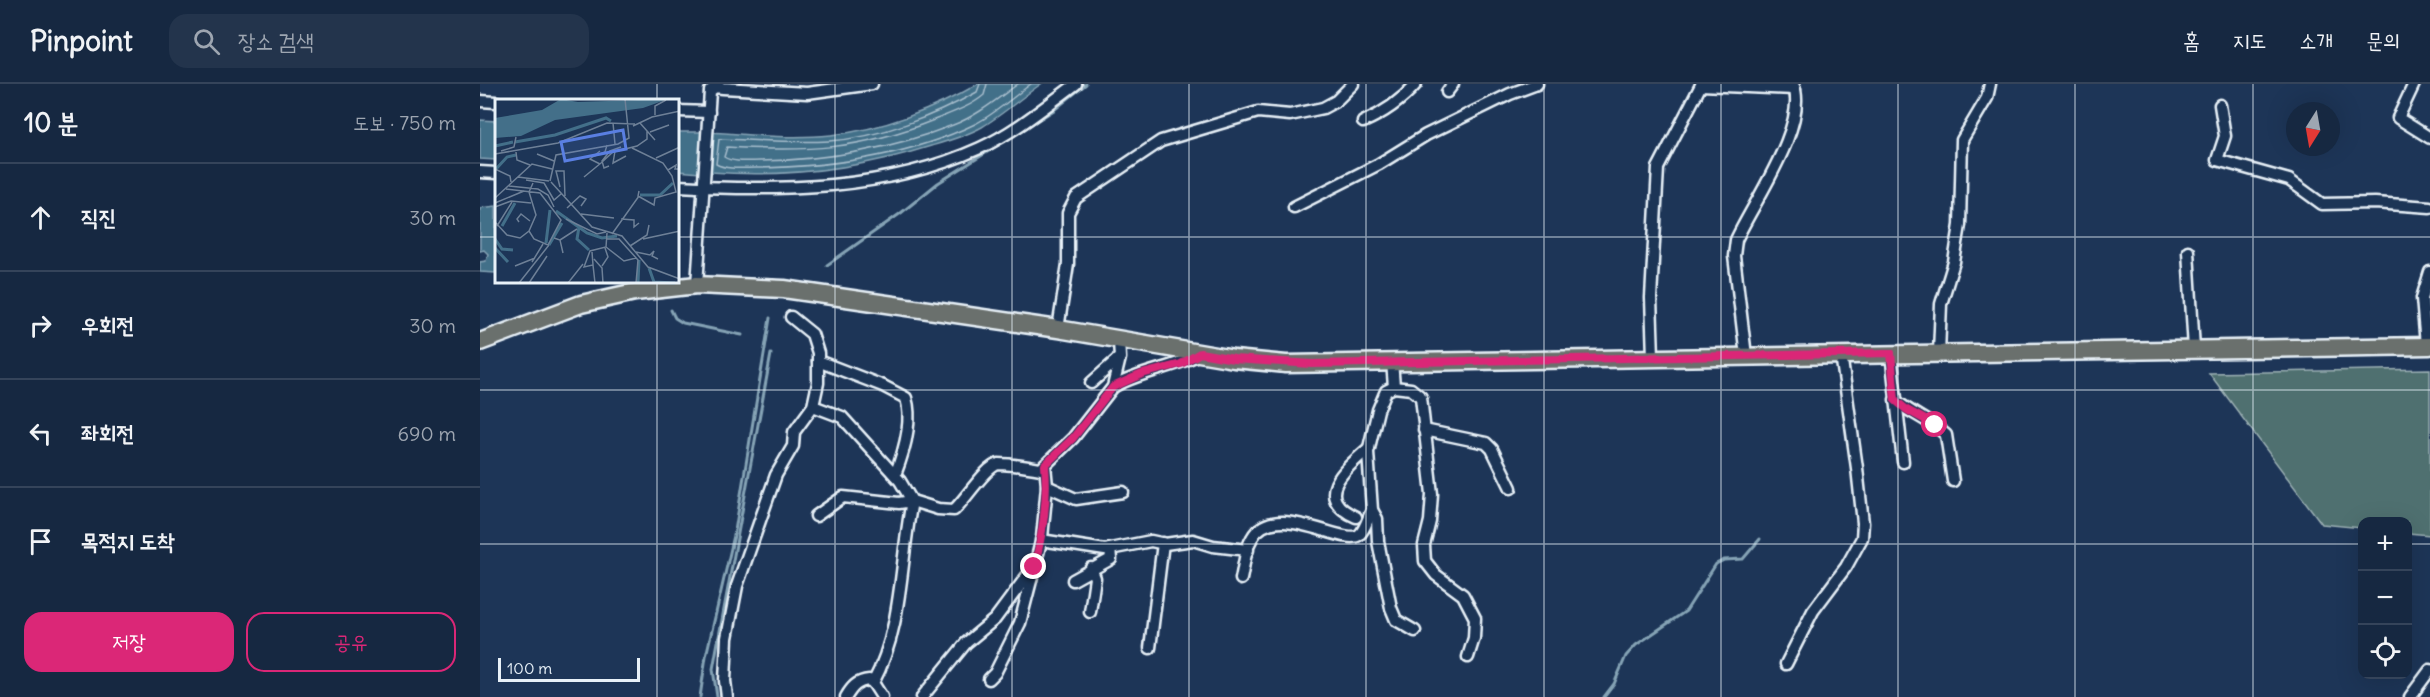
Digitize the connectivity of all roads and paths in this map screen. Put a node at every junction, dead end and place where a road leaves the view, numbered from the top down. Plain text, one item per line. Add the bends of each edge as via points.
1 (872, 84) edge
2 (1076, 84) edge
3 (1353, 84) edge
4 (1416, 84) edge
5 (1537, 84) edge
6 (1701, 84) edge
7 (1990, 84) edge
8 (2414, 84) edge
9 (734, 86) edge
10 (1794, 86) edge
11 (710, 87) edge
12 (838, 87) edge
13 (2220, 105) dead end
14 (680, 111) edge
15 (709, 112) junction
16 (1363, 122) dead end
17 (2430, 138) edge
18 (480, 172) edge
19 (495, 173) edge
20 (704, 184) junction
21 (680, 186) edge
22 (1294, 207) dead end
23 (2430, 207) edge
24 (2188, 251) dead end
25 (2430, 272) edge
26 (697, 285) junction
27 (791, 317) dead end
28 (1058, 329) junction
29 (1119, 340) junction
30 (480, 342) edge
31 (2428, 345) edge
32 (2194, 349) junction
33 (1200, 353) junction
34 (1891, 353) junction
35 (1939, 353) junction
36 (1841, 354) junction
37 (1746, 356) junction
38 (1653, 357) junction
39 (1119, 358) junction
40 (818, 361) junction
41 (1392, 361) junction
42 (1091, 383) dead end
43 (1113, 387) junction
44 (1394, 387) junction
45 (1895, 400) junction
46 (813, 406) junction
47 (1424, 430) junction
48 (1369, 448) junction
49 (1903, 462) dead end
50 (1045, 465) junction
51 (895, 475) junction
52 (1953, 481) dead end
53 (1047, 486) junction
54 (1511, 488) dead end
55 (1123, 492) dead end
56 (912, 501) junction
57 (1372, 510) junction
58 (816, 516) dead end
59 (1356, 518) dead end
60 (1041, 540) junction
61 (1162, 543) junction
62 (1110, 549) junction
63 (1248, 550) junction
64 (1034, 567) junction
65 (1092, 568) junction
66 (1241, 579) dead end
67 (1073, 580) dead end
68 (1090, 612) dead end
69 (1415, 632) dead end
70 (1150, 648) dead end
71 (1468, 657) dead end
72 (1786, 664) dead end
73 (2430, 670) edge
74 (989, 679) dead end
75 (873, 683) junction
76 (727, 697) edge
77 (846, 697) edge
78 (882, 697) edge
79 (922, 697) edge
80 (2410, 697) edge

1 - 12 street
2 - 20 street via 982,147 942,163 843,184 739,189
3 - 28 street via 1323,108 1290,115 1258,112 1161,141 1076,198 1068,213 1068,264
4 - 16 street via 1383,113
5 - 22 street via 1426,135
6 - 10 street
6 - 38 street via 1658,168 1651,298
7 - 35 street via 1987,98 1962,140 1960,225 1941,303
8 - 17 street via 2398,118
9 - 11 street
9 - 12 street via 807,93
10 - 37 street via 1796,105 1787,144 1736,240 1734,256
11 - 15 street
13 - 23 street via 2225,136 2217,160 2289,180 2322,204 2398,203
14 - 15 street
15 - 20 street
18 - 19 street
20 - 21 street
20 - 26 street
24 - 32 street
25 - 31 street via 2422,298
26 - 28 main road via 783,289
26 - 30 main road via 635,292 581,304
27 - 40 street via 812,334
28 - 29 main road
29 - 33 main road
29 - 39 street
31 - 32 main road
32 - 35 main road
33 - 41 main road via 1286,364
33 - 43 street via 1181,364 1142,374
34 - 35 main road
34 - 36 main road
34 - 45 street
36 - 37 main road
36 - 72 street via 1862,538 1813,611
37 - 38 main road
38 - 41 main road
39 - 42 street
39 - 43 street
40 - 46 street
40 - 51 street via 906,398 908,424
41 - 44 street
43 - 50 street via 1073,438
44 - 47 street via 1419,394
44 - 48 street via 1386,391 1378,410
45 - 49 street
45 - 52 street via 1946,435
46 - 51 street via 842,417
46 - 76 street via 794,432 793,446 776,475 737,586 728,638
47 - 54 street via 1486,443
47 - 71 street via 1432,494 1425,561 1436,575 1463,595 1475,618
48 - 57 street
48 - 59 street via 1333,492 1333,500 1340,509
50 - 53 street
50 - 56 street via 1041,469 997,464 988,468 954,510
51 - 56 street
53 - 55 street via 1076,499
53 - 60 street
56 - 58 street via 843,498
56 - 75 street via 886,654
57 - 63 street via 1356,537 1287,522 1258,531
57 - 69 street via 1377,519 1391,608 1396,620
60 - 62 street
60 - 64 street
61 - 62 street via 1151,541
61 - 63 street via 1193,540
61 - 70 street
62 - 65 street via 1111,559
63 - 66 street
64 - 74 street via 1020,623
64 - 79 street via 995,619 966,643
65 - 67 street
65 - 68 street via 1095,578
73 - 80 street
75 - 77 street via 864,680 853,685
75 - 78 street

